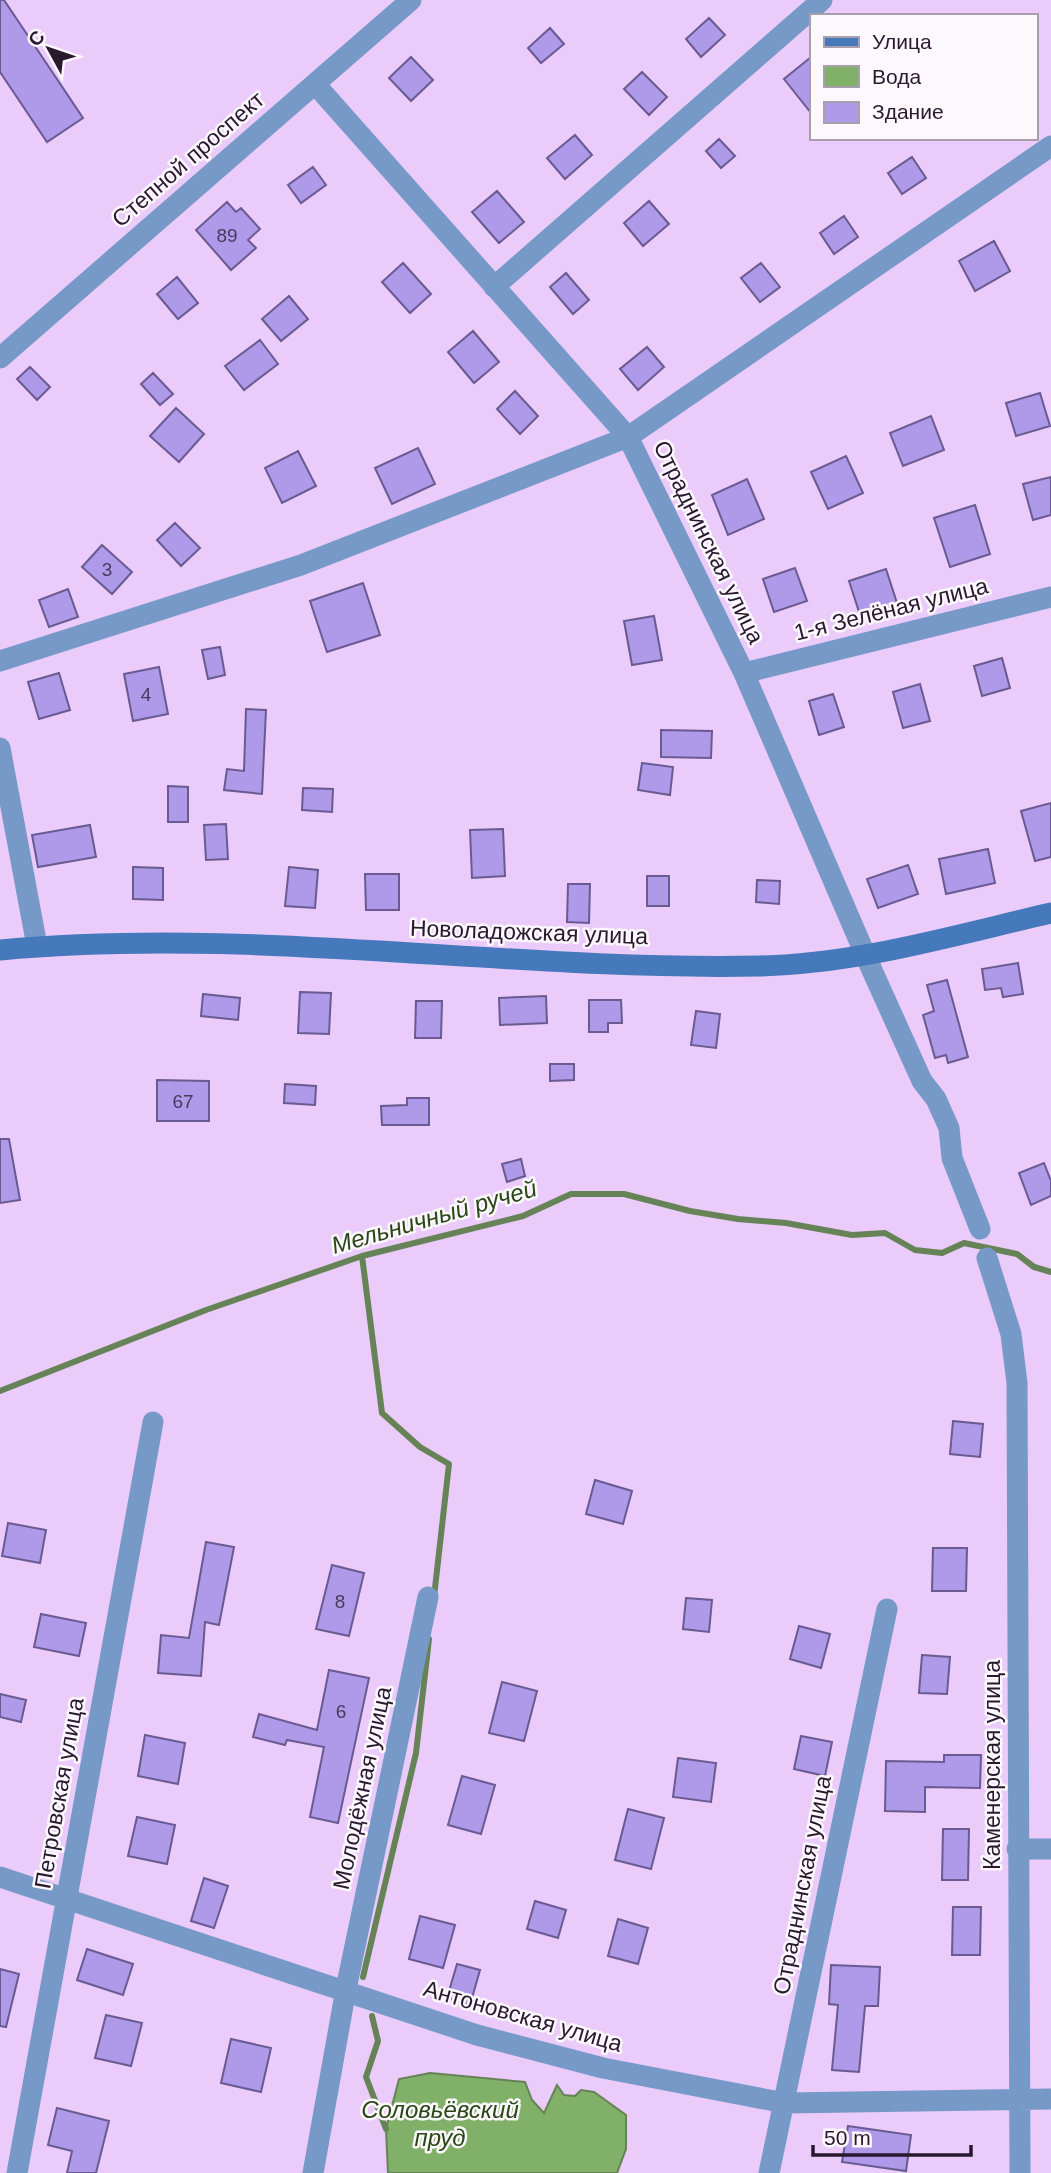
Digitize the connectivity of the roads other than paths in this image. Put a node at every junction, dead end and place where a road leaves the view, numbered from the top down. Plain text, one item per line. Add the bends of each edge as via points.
1 (411, 0) edge
2 (822, 0) edge
3 (315, 84) junction
4 (1051, 146) edge
5 (494, 287) junction
6 (0, 358) edge
7 (628, 438) junction
8 (1051, 597) edge
9 (0, 661) edge
10 (744, 673) junction
11 (0, 748) edge
12 (1051, 913) edge
13 (37, 946) junction
14 (0, 950) edge
15 (866, 956) junction
16 (980, 1229) dead end
17 (987, 1258) dead end
18 (153, 1422) dead end
19 (428, 1597) dead end
20 (887, 1609) dead end
21 (1017, 1849) junction
22 (1051, 1849) edge
23 (0, 1877) edge
24 (66, 1901) junction
25 (346, 1989) junction
26 (1021, 2098) junction
27 (1051, 2099) edge
28 (785, 2103) junction
29 (17, 2173) edge
30 (313, 2173) edge
31 (769, 2173) edge
32 (1020, 2173) edge

1 - 3 street, Степной проспект
2 - 5 street
3 - 5 street, Отраднинская улица
3 - 6 street, Степной проспект
4 - 7 street
5 - 7 street, Отраднинская улица
7 - 9 street via 301,565
7 - 10 street, Отраднинская улица
8 - 10 street, 1-я Зелёная улица
10 - 15 street, Отраднинская улица
11 - 13 street
12 - 15 street, Новоладожская улица
13 - 14 street, Новоладожская улица
13 - 15 street, Новоладожская улица via 233,946 759,966
15 - 16 street, Отраднинская улица via 922,1081 936,1099 948,1129 952,1158
17 - 21 street, Каменерская улица via 1014,1358 1019,1537
18 - 24 street, Петровская улица
19 - 25 street, Молодёжная улица
20 - 28 street, Отраднинская улица
21 - 22 street
21 - 26 street, Каменерская улица
23 - 24 street, Антоновская улица
24 - 25 street, Антоновская улица
24 - 29 street, Петровская улица
25 - 28 street, Антоновская улица via 477,2035 590,2065
25 - 30 street, Молодёжная улица
26 - 27 street, Антоновская улица
26 - 28 street, Антоновская улица
26 - 32 street, Каменерская улица
28 - 31 street, Отраднинская улица

